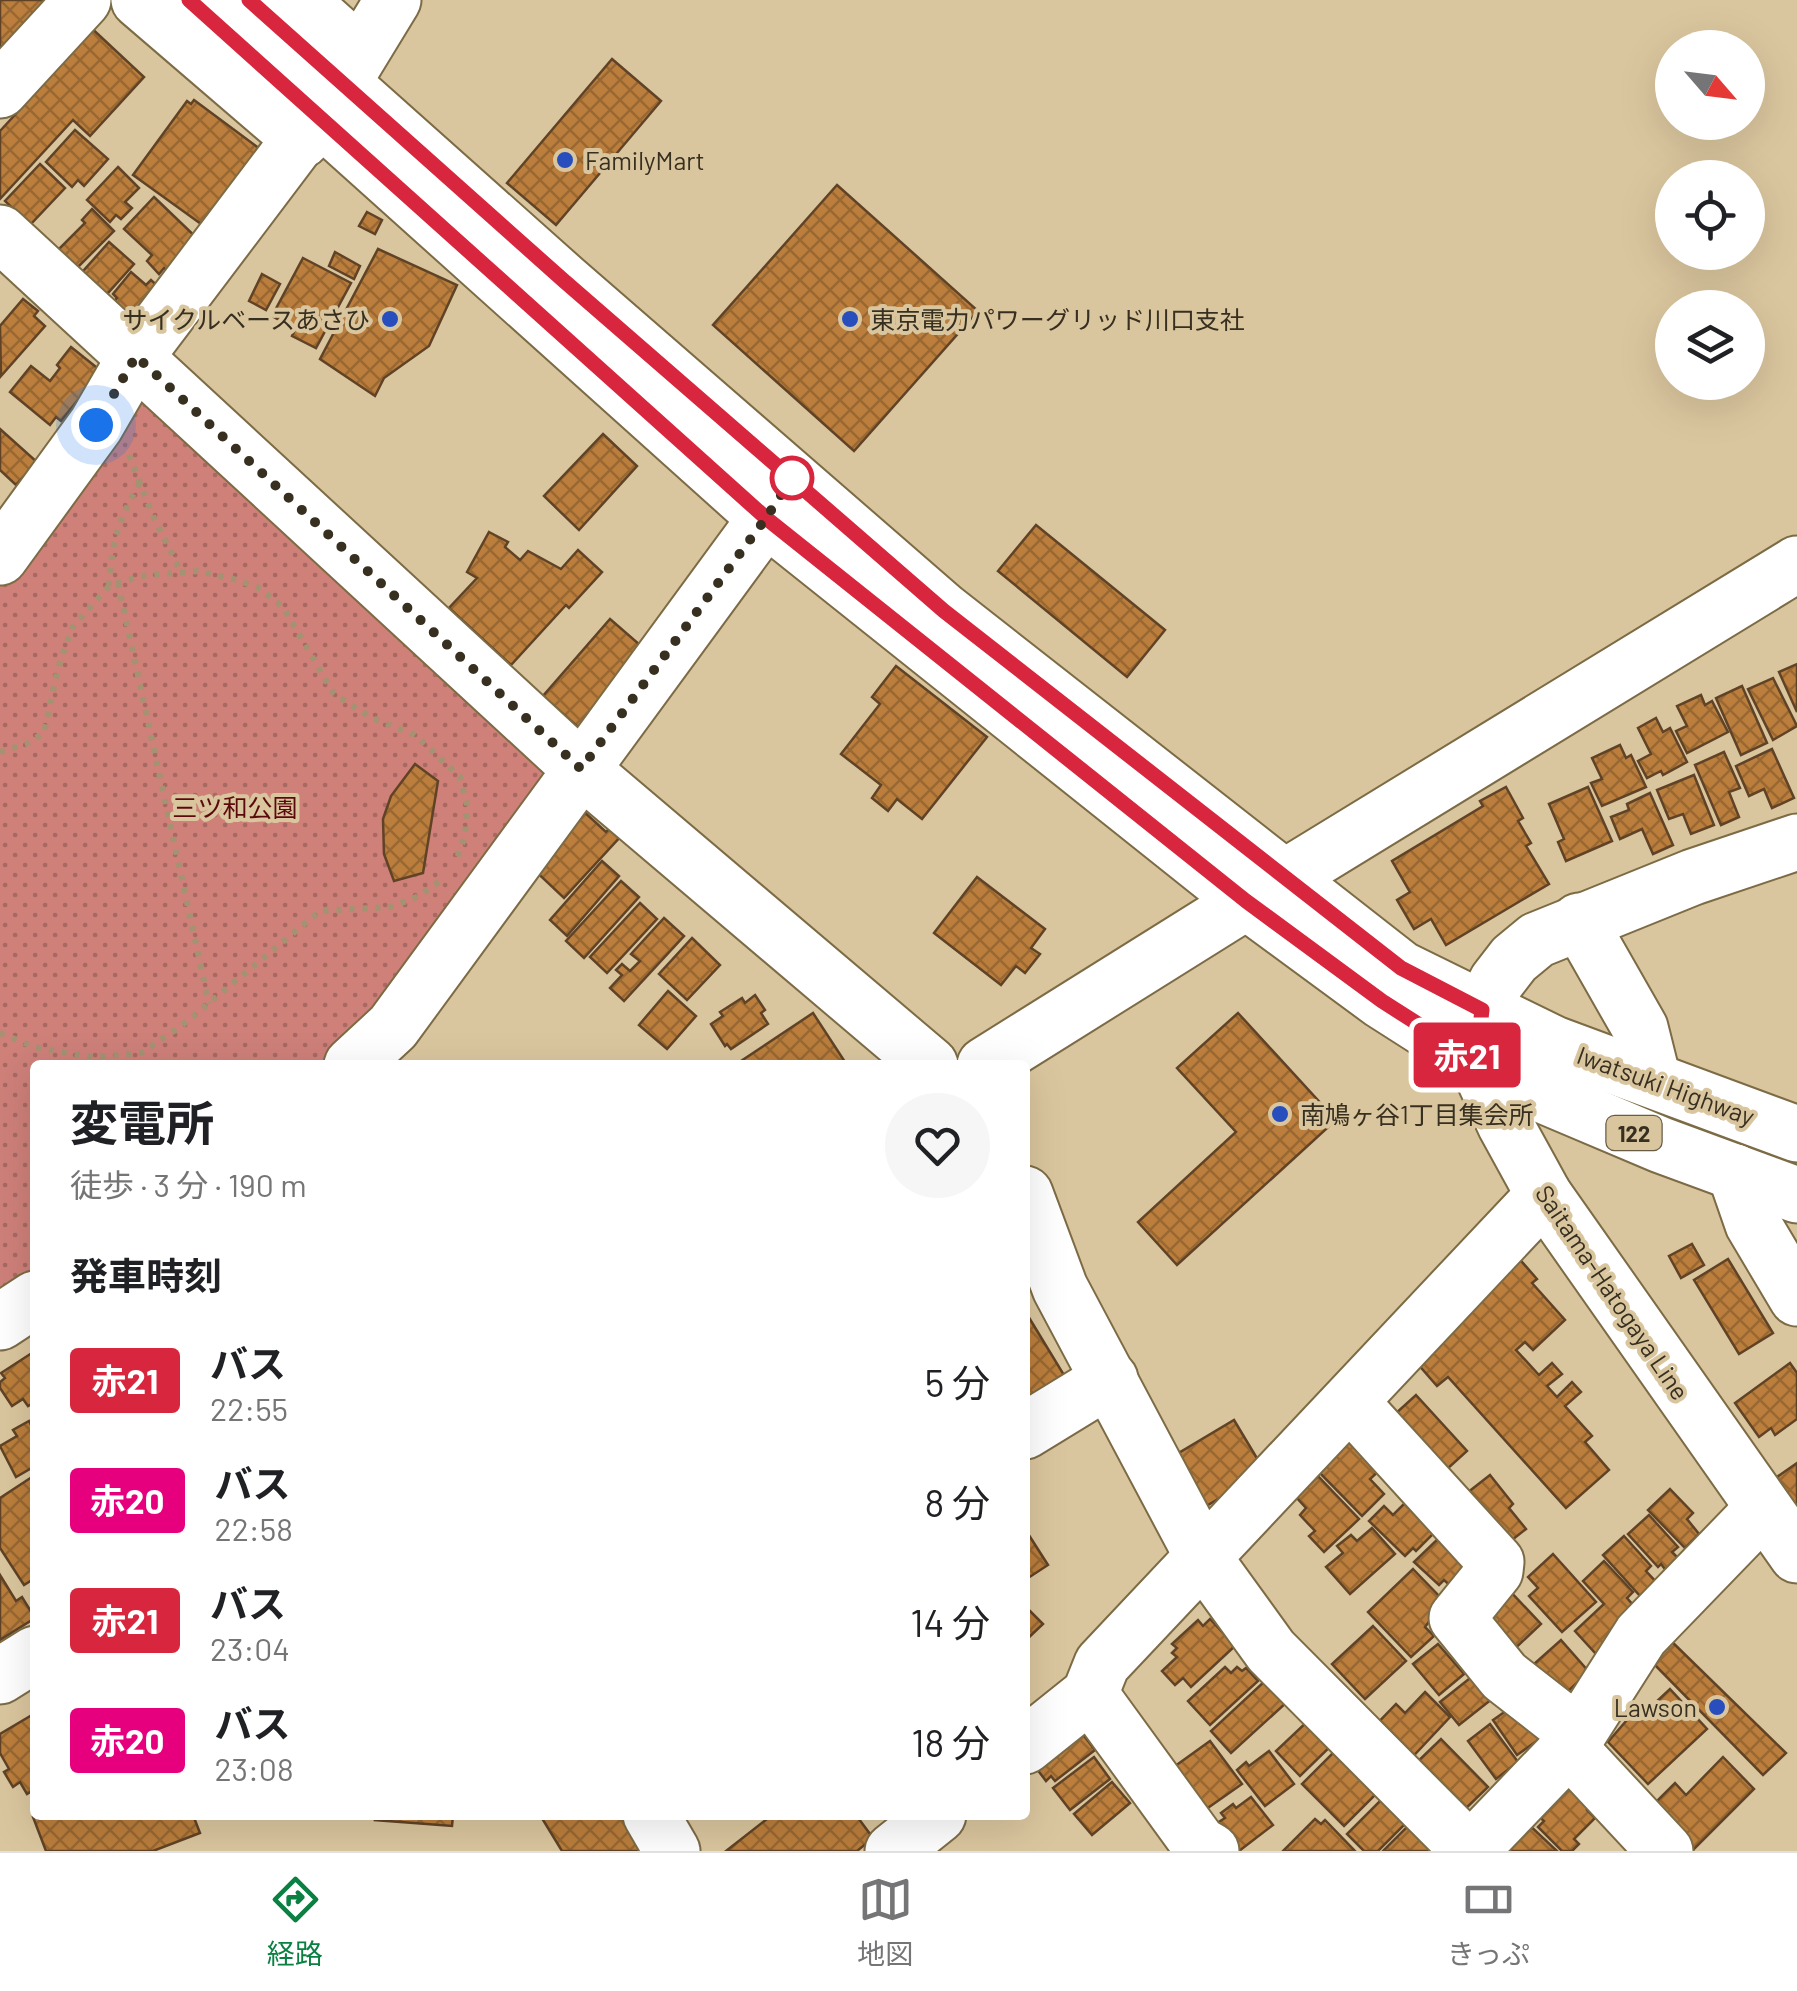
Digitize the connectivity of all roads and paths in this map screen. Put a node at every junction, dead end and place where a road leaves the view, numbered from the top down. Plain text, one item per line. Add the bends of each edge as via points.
1 (83, 0) edge
2 (139, 0) edge
3 (189, 0) edge
4 (248, 0) edge
5 (300, 0) edge
6 (393, 0) edge
7 (0, 90) edge
8 (331, 97) junction
9 (0, 234) edge
10 (136, 356) junction
11 (96, 425) junction
12 (140, 480) junction
13 (766, 518) junction
14 (0, 556) edge
15 (1797, 564) edge
16 (181, 572) junction
17 (118, 583) junction
18 (108, 586) junction
19 (0, 752) edge
20 (581, 769) junction
21 (1797, 842) edge
22 (1265, 890) junction
23 (1579, 921) junction
24 (209, 1004) junction
25 (0, 1033) edge
26 (1479, 1036) junction
27 (120, 1060) edge
28 (131, 1060) edge
29 (358, 1060) edge
30 (924, 1060) edge
31 (993, 1060) edge
32 (1653, 1080) junction
33 (1797, 1134) edge
34 (1735, 1172) junction
35 (1797, 1194) edge
36 (1544, 1195) junction
37 (1030, 1207) edge
38 (1797, 1298) edge
39 (30, 1303) edge
40 (0, 1322) edge
41 (1110, 1379) junction
42 (1351, 1403) junction
43 (1030, 1429) edge
44 (1763, 1510) junction
45 (1797, 1555) edge
46 (1203, 1556) junction
47 (30, 1657) edge
48 (0, 1676) edge
49 (1090, 1694) junction
50 (1573, 1741) junction
51 (1030, 1742) edge
52 (654, 1820) edge
53 (932, 1820) edge
54 (672, 1851) edge
55 (892, 1851) edge
56 (1211, 1851) edge
57 (1470, 1851) edge
58 (1665, 1851) edge

1 - 7 main road
2 - 8 main road
3 - 8 main road, 122 via 281,85
4 - 8 main road, 122
5 - 8 main road
6 - 8 main road
8 - 10 main road
8 - 13 main road, 122
8 - 22 main road, 122 via 563,280
9 - 10 main road
10 - 11 main road
10 - 20 main road
11 - 12 path via 119,439
11 - 14 main road
12 - 16 path
12 - 18 path via 119,520
13 - 20 main road
13 - 22 main road, 122
15 - 22 main road
16 - 17 path
16 - 24 path via 259,588 296,626 334,694 415,735 460,777 467,806 465,836 442,879 391,906 320,910
17 - 18 path
17 - 24 path
18 - 19 path via 72,628 44,734
20 - 29 main road via 393,1028
20 - 30 main road
21 - 23 main road
22 - 26 main road, 122 via 1401,968
22 - 31 main road
23 - 26 main road via 1514,959 1497,980
23 - 32 main road via 1640,1028
24 - 28 path
25 - 27 path via 34,1047
26 - 32 main road, Iwatsuki Highway / 122 via 1554,1044
26 - 34 main road, Iwatsuki Highway / 122 via 1581,1111
26 - 36 main road, Saitama-Hatogaya Line via 1505,1124
32 - 33 main road, Iwatsuki Highway / 122
34 - 35 main road, Iwatsuki Highway / 122
34 - 38 main road via 1753,1224
36 - 42 main road
36 - 44 main road, Saitama-Hatogaya Line
37 - 41 main road via 1060,1288
39 - 40 main road
41 - 43 main road
41 - 46 main road
42 - 46 main road
42 - 50 main road via 1496,1562 1457,1618 1504,1676
44 - 45 main road, Saitama-Hatogaya Line
44 - 50 main road via 1642,1634
46 - 49 main road via 1102,1664
46 - 57 main road via 1271,1651
47 - 48 main road
49 - 51 main road
49 - 56 main road via 1199,1844
50 - 57 main road
50 - 58 main road
52 - 54 main road
53 - 55 main road

